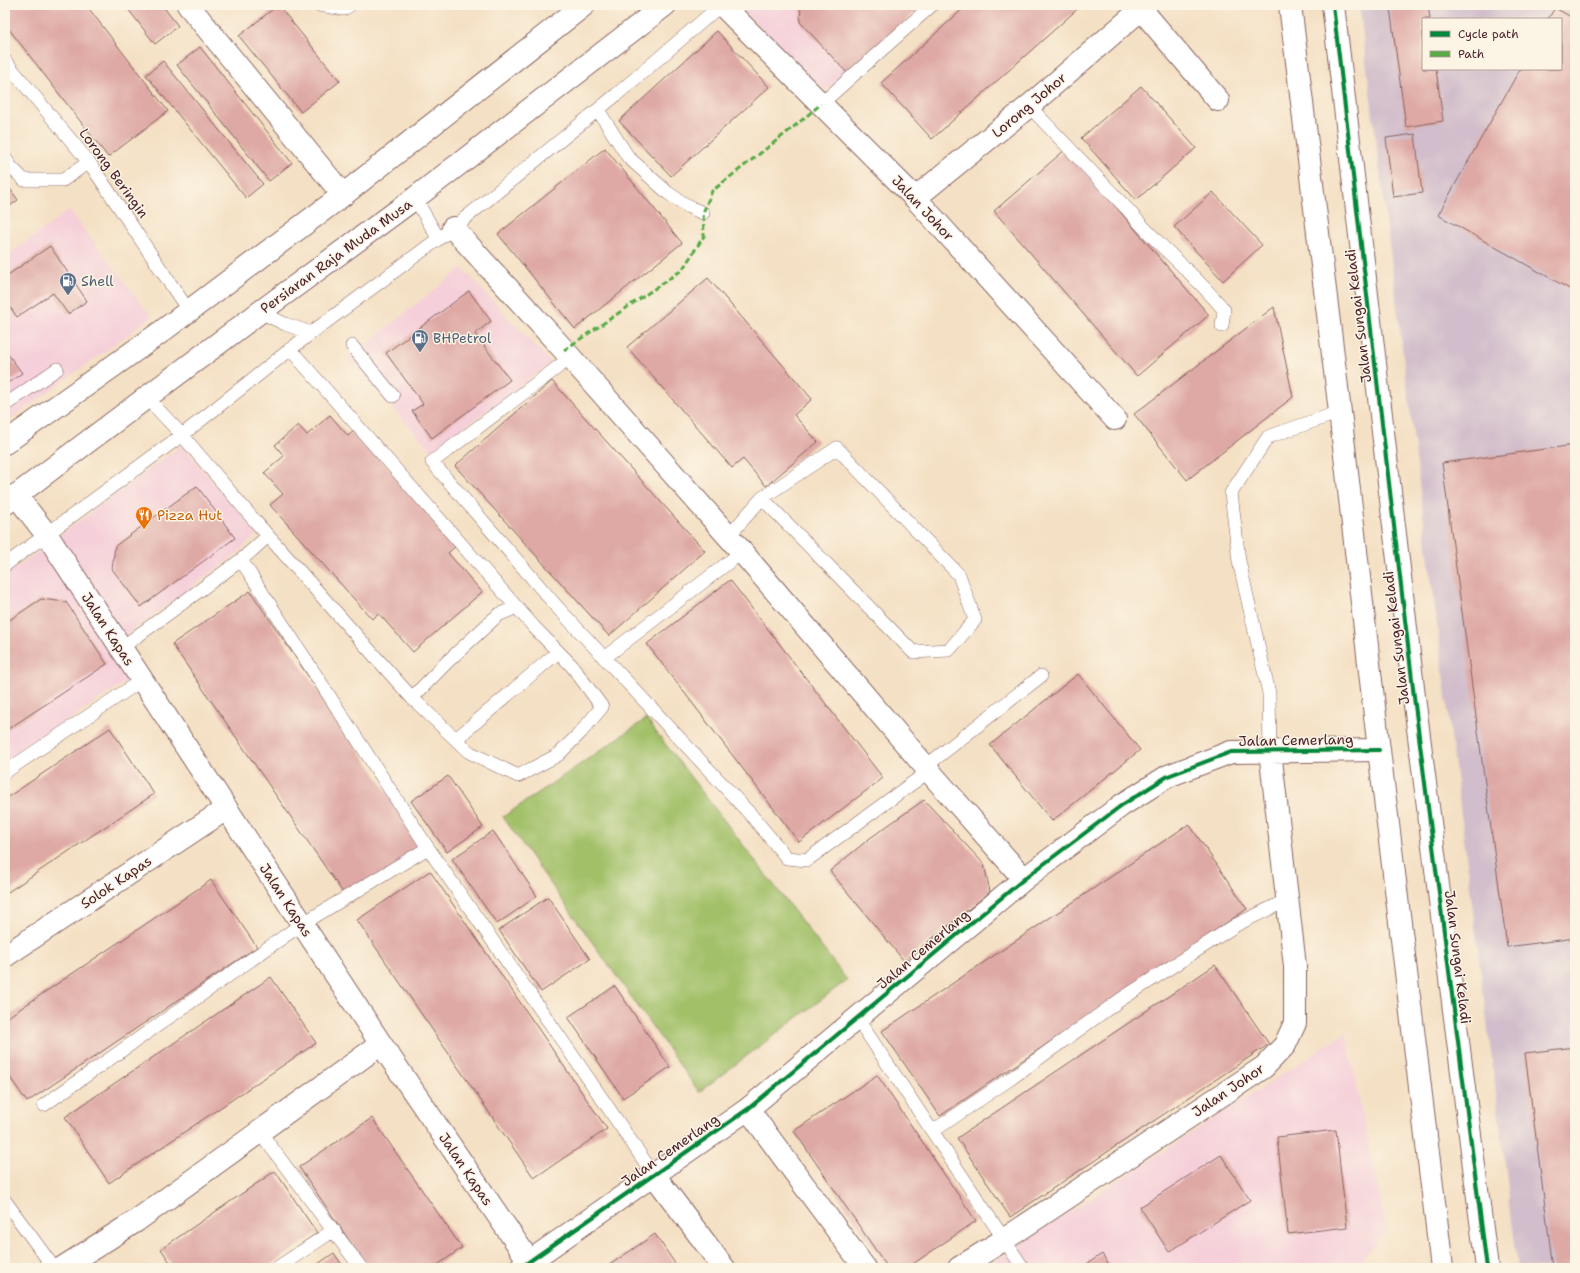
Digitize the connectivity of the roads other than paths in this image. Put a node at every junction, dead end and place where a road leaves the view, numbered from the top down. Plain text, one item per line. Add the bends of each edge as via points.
1 (188, 5) edge
2 (319, 5) edge
3 (350, 5) edge
4 (665, 5) edge
5 (721, 5) edge
6 (932, 5) edge
7 (1290, 5) edge
8 (1333, 5) edge
9 (582, 6) edge
10 (1143, 7) edge
11 (5, 60) edge
12 (1218, 100) dead end
13 (821, 104) junction
14 (1029, 106) junction
15 (598, 110) junction
16 (5, 158) edge
17 (89, 162) junction
18 (342, 195) junction
19 (415, 198) junction
20 (915, 198) junction
21 (703, 213) dead end
22 (445, 233) junction
23 (188, 310) junction
24 (260, 312) junction
25 (1222, 326) dead end
26 (311, 333) junction
27 (352, 346) dead end
28 (290, 349) junction
29 (570, 358) junction
30 (57, 369) dead end
31 (393, 396) dead end
32 (146, 397) junction
33 (5, 405) edge
34 (1340, 412) junction
35 (1116, 419) dead end
36 (182, 435) junction
37 (5, 443) edge
38 (762, 498) junction
39 (11, 500) edge
40 (47, 535) junction
41 (268, 536) junction
42 (735, 545) junction
43 (241, 560) junction
44 (5, 565) edge
45 (517, 607) junction
46 (121, 648) junction
47 (558, 652) junction
48 (604, 658) junction
49 (1041, 676) dead end
50 (142, 680) junction
51 (412, 698) junction
52 (456, 739) junction
53 (1379, 750) junction
54 (1270, 751) junction
55 (928, 769) junction
56 (5, 772) edge
57 (226, 809) junction
58 (428, 848) junction
59 (1024, 879) junction
60 (1287, 900) junction
61 (302, 924) junction
62 (5, 956) edge
63 (857, 1018) junction
64 (381, 1044) junction
65 (44, 1105) dead end
66 (748, 1109) junction
67 (933, 1131) junction
68 (260, 1132) junction
69 (654, 1175) junction
70 (5, 1201) edge
71 (334, 1230) junction
72 (1005, 1239) junction
73 (528, 1266) edge
74 (54, 1268) edge
75 (62, 1268) edge
76 (277, 1268) edge
77 (361, 1268) edge
78 (724, 1268) edge
79 (865, 1268) edge
80 (959, 1268) edge
81 (1023, 1268) edge
82 (1442, 1268) edge
83 (1487, 1268) edge

1 - 18 street
2 - 3 lane via 344,9
4 - 19 street, Persiaran Raja Muda Musa
5 - 13 street, Jalan Johor
5 - 15 lane
6 - 13 lane
7 - 34 street, Jalan Sungai Keladi
8 - 83 street, Jalan Sungai Keladi via 1415,705
9 - 18 street
10 - 12 street, Lorong Johor
10 - 14 street, Lorong Johor
11 - 17 lane, Lorong Beringin
13 - 20 street, Jalan Johor
14 - 20 street, Lorong Johor
14 - 25 lane via 1144,229 1212,294 1224,310
15 - 21 lane via 628,157 668,193
15 - 22 lane
16 - 17 lane via 24,180 63,180
17 - 23 lane, Lorong Beringin
18 - 23 street
19 - 22 lane
19 - 24 street, Persiaran Raja Muda Musa
20 - 35 street, Jalan Johor
22 - 26 lane
22 - 29 street
23 - 37 street
24 - 26 lane
24 - 32 street, Persiaran Raja Muda Musa
26 - 28 lane
27 - 31 lane
28 - 36 lane
28 - 45 lane
29 - 42 street
29 - 48 lane via 432,462
30 - 33 lane
32 - 36 lane
32 - 39 street, Persiaran Raja Muda Musa
34 - 53 street, Jalan Sungai Keladi
34 - 54 lane via 1268,437 1231,493 1239,560 1268,693
36 - 40 lane
36 - 41 lane
38 - 38 lane via 913,652 949,650 975,620 959,575 837,448
38 - 42 lane
39 - 40 street, Jalan Kapas
40 - 44 lane
40 - 46 street, Jalan Kapas
41 - 43 lane
41 - 51 lane
42 - 48 lane
42 - 55 street
43 - 46 lane
43 - 58 lane
45 - 47 lane
45 - 51 lane via 498,615
46 - 50 street, Jalan Kapas
47 - 52 lane
47 - 52 lane via 572,666 602,707 558,755 518,776 469,752
48 - 55 lane via 751,815 787,858 807,860
49 - 55 lane
50 - 56 lane
50 - 57 street, Jalan Kapas
51 - 52 lane
53 - 54 street, Jalan Cemerlang
53 - 82 street, Jalan Sungai Keladi
54 - 59 street, Jalan Cemerlang via 1231,752 1168,776 1122,805
54 - 60 street, Jalan Johor
55 - 59 street
57 - 61 street, Jalan Kapas
57 - 62 street, Solok Kapas
58 - 61 lane
58 - 69 lane
59 - 63 street, Jalan Cemerlang
60 - 67 lane via 1236,925 1120,1000
60 - 72 street, Jalan Johor via 1295,966 1295,1023 1284,1045 1264,1067
61 - 64 street, Jalan Kapas
61 - 65 lane
63 - 66 street, Jalan Cemerlang
63 - 67 lane
64 - 68 street
64 - 73 street, Jalan Kapas
66 - 69 street, Jalan Cemerlang
66 - 79 street
67 - 72 lane
68 - 71 lane
68 - 75 street via 136,1221
69 - 73 street, Jalan Cemerlang
69 - 78 street
70 - 74 lane
71 - 76 lane
71 - 77 lane
72 - 80 street, Jalan Johor
72 - 81 lane

